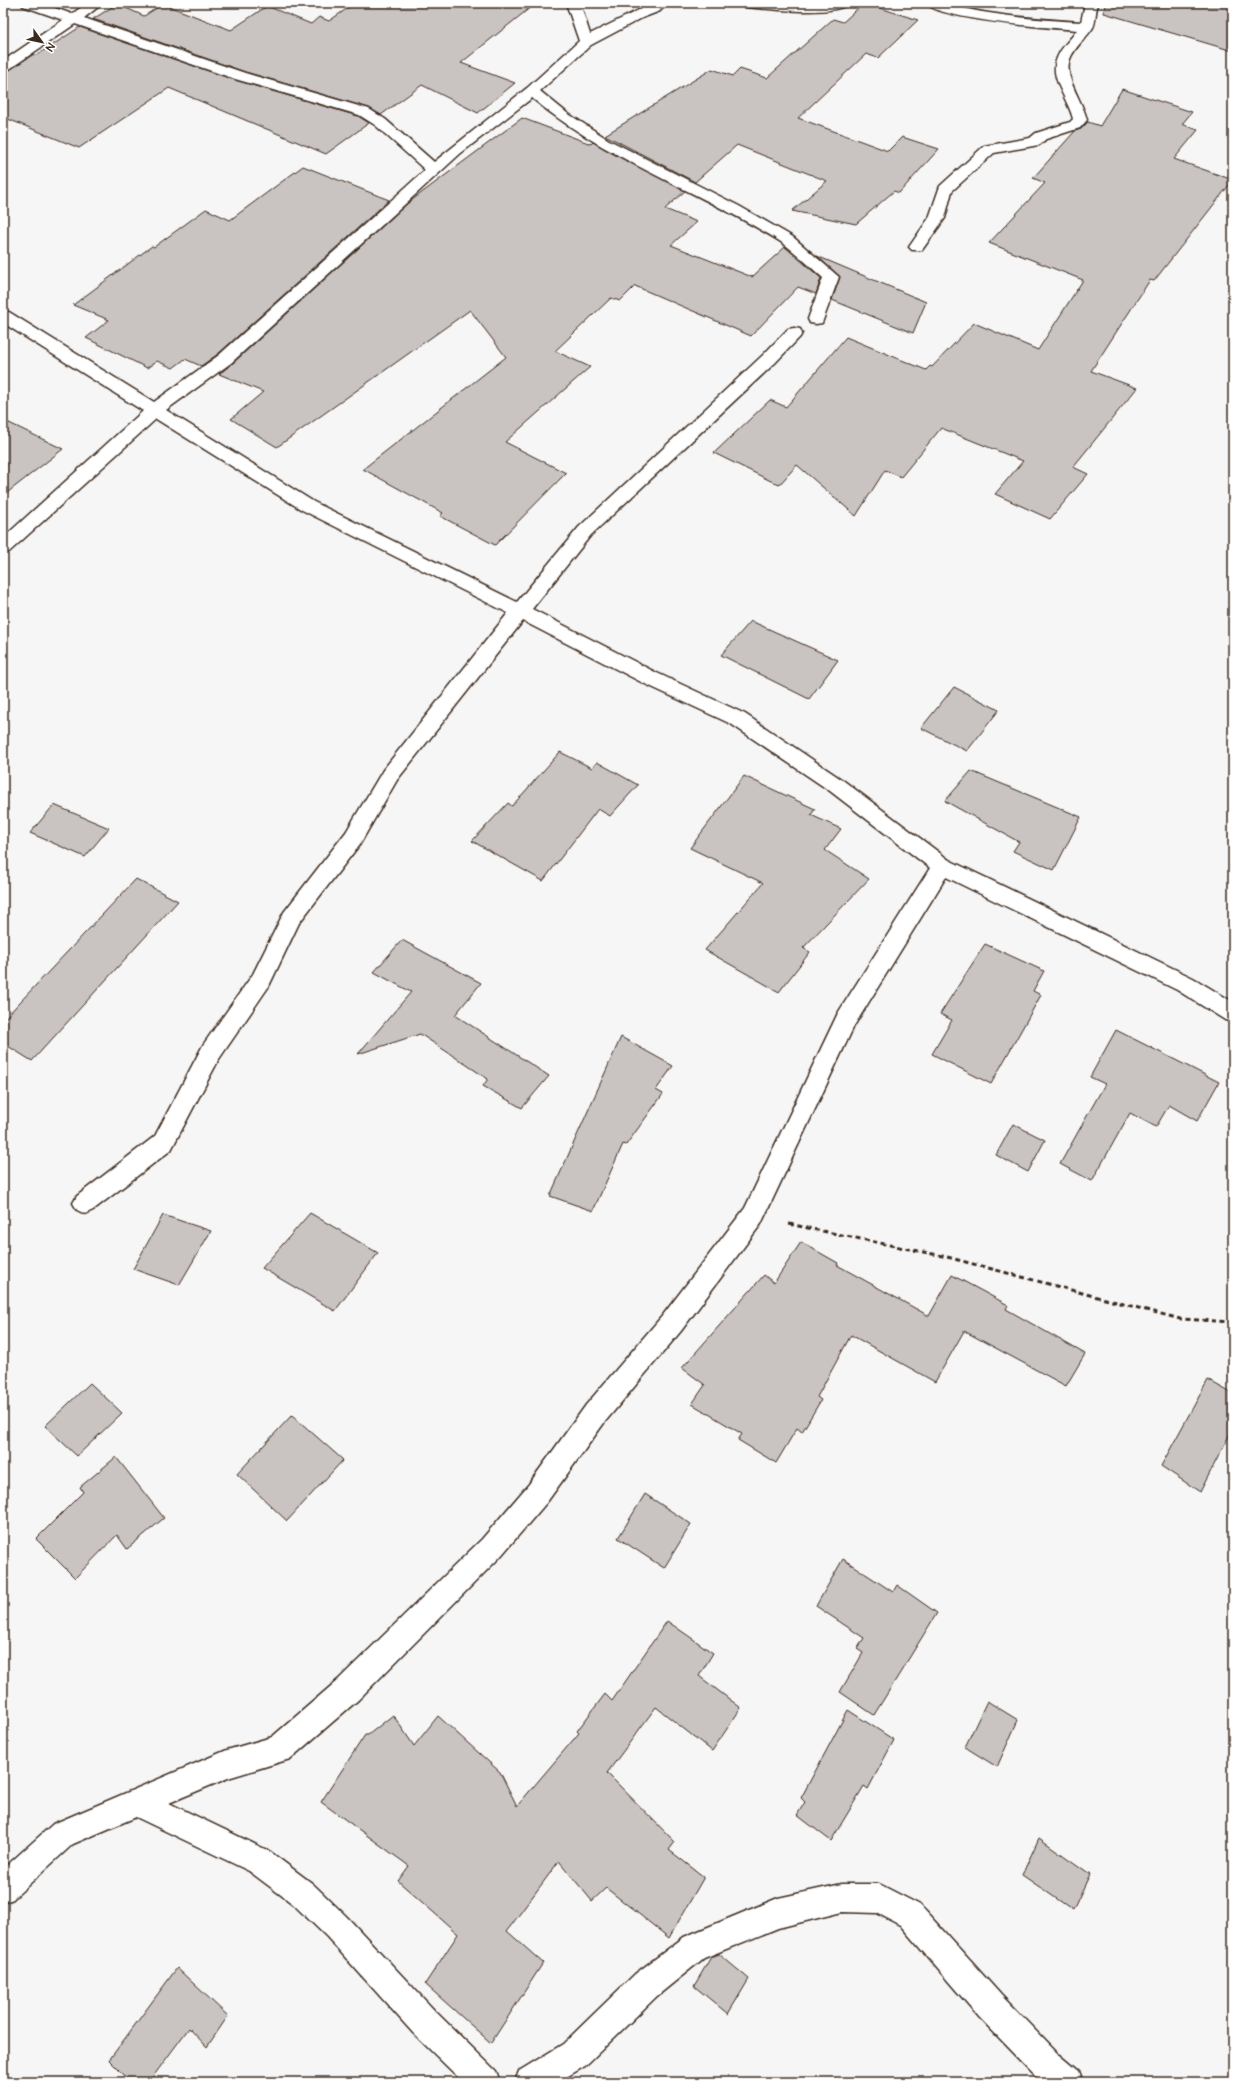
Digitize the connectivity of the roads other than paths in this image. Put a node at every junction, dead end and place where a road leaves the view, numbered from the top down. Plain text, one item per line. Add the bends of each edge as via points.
1 (28, 3) edge
2 (96, 3) edge
3 (573, 3) edge
4 (661, 3) edge
5 (747, 3) edge
6 (842, 3) edge
7 (933, 3) edge
8 (1092, 3) edge
9 (72, 18) junction
10 (1087, 27) junction
11 (586, 42) junction
12 (3, 67) edge
13 (532, 91) junction
14 (434, 170) junction
15 (917, 247) dead end
16 (3, 316) edge
17 (816, 319) dead end
18 (794, 333) dead end
19 (155, 410) junction
20 (3, 548) edge
21 (520, 611) junction
22 (942, 866) junction
23 (1233, 1013) edge
24 (85, 1203) dead end
25 (136, 1802) junction
26 (3, 1889) edge
27 (485, 2082) edge
28 (530, 2082) edge
29 (1067, 2082) edge

1 - 9 street
2 - 9 street
3 - 11 street
4 - 11 street
5 - 6 street via 822,8
7 - 10 street via 988,19
8 - 10 street via 1088,9
9 - 12 street
9 - 14 street via 240,76 364,112 380,122
10 - 15 street via 1063,59 1062,74 1080,120 1075,125 1041,136 1034,142 989,149 945,189 937,218
11 - 13 street
13 - 14 street
13 - 17 street via 562,116 604,143 734,208 788,240 831,277
14 - 19 street via 224,359
16 - 19 street
18 - 21 street via 585,531
19 - 20 street
19 - 21 street via 308,506
21 - 22 street via 650,678 738,719 837,786
21 - 24 street via 390,775 353,838 291,918 261,980 211,1052 164,1144
22 - 23 street via 1185,984
22 - 25 street via 846,1020 754,1216 672,1323 594,1414 538,1493 491,1548 348,1690 280,1749 227,1764
25 - 26 street via 63,1834
25 - 27 street via 258,1861 303,1894 337,1927 424,2022
28 - 29 street via 574,2055 646,1985 694,1947 778,1913 842,1898 879,1899 910,1915 990,2006

